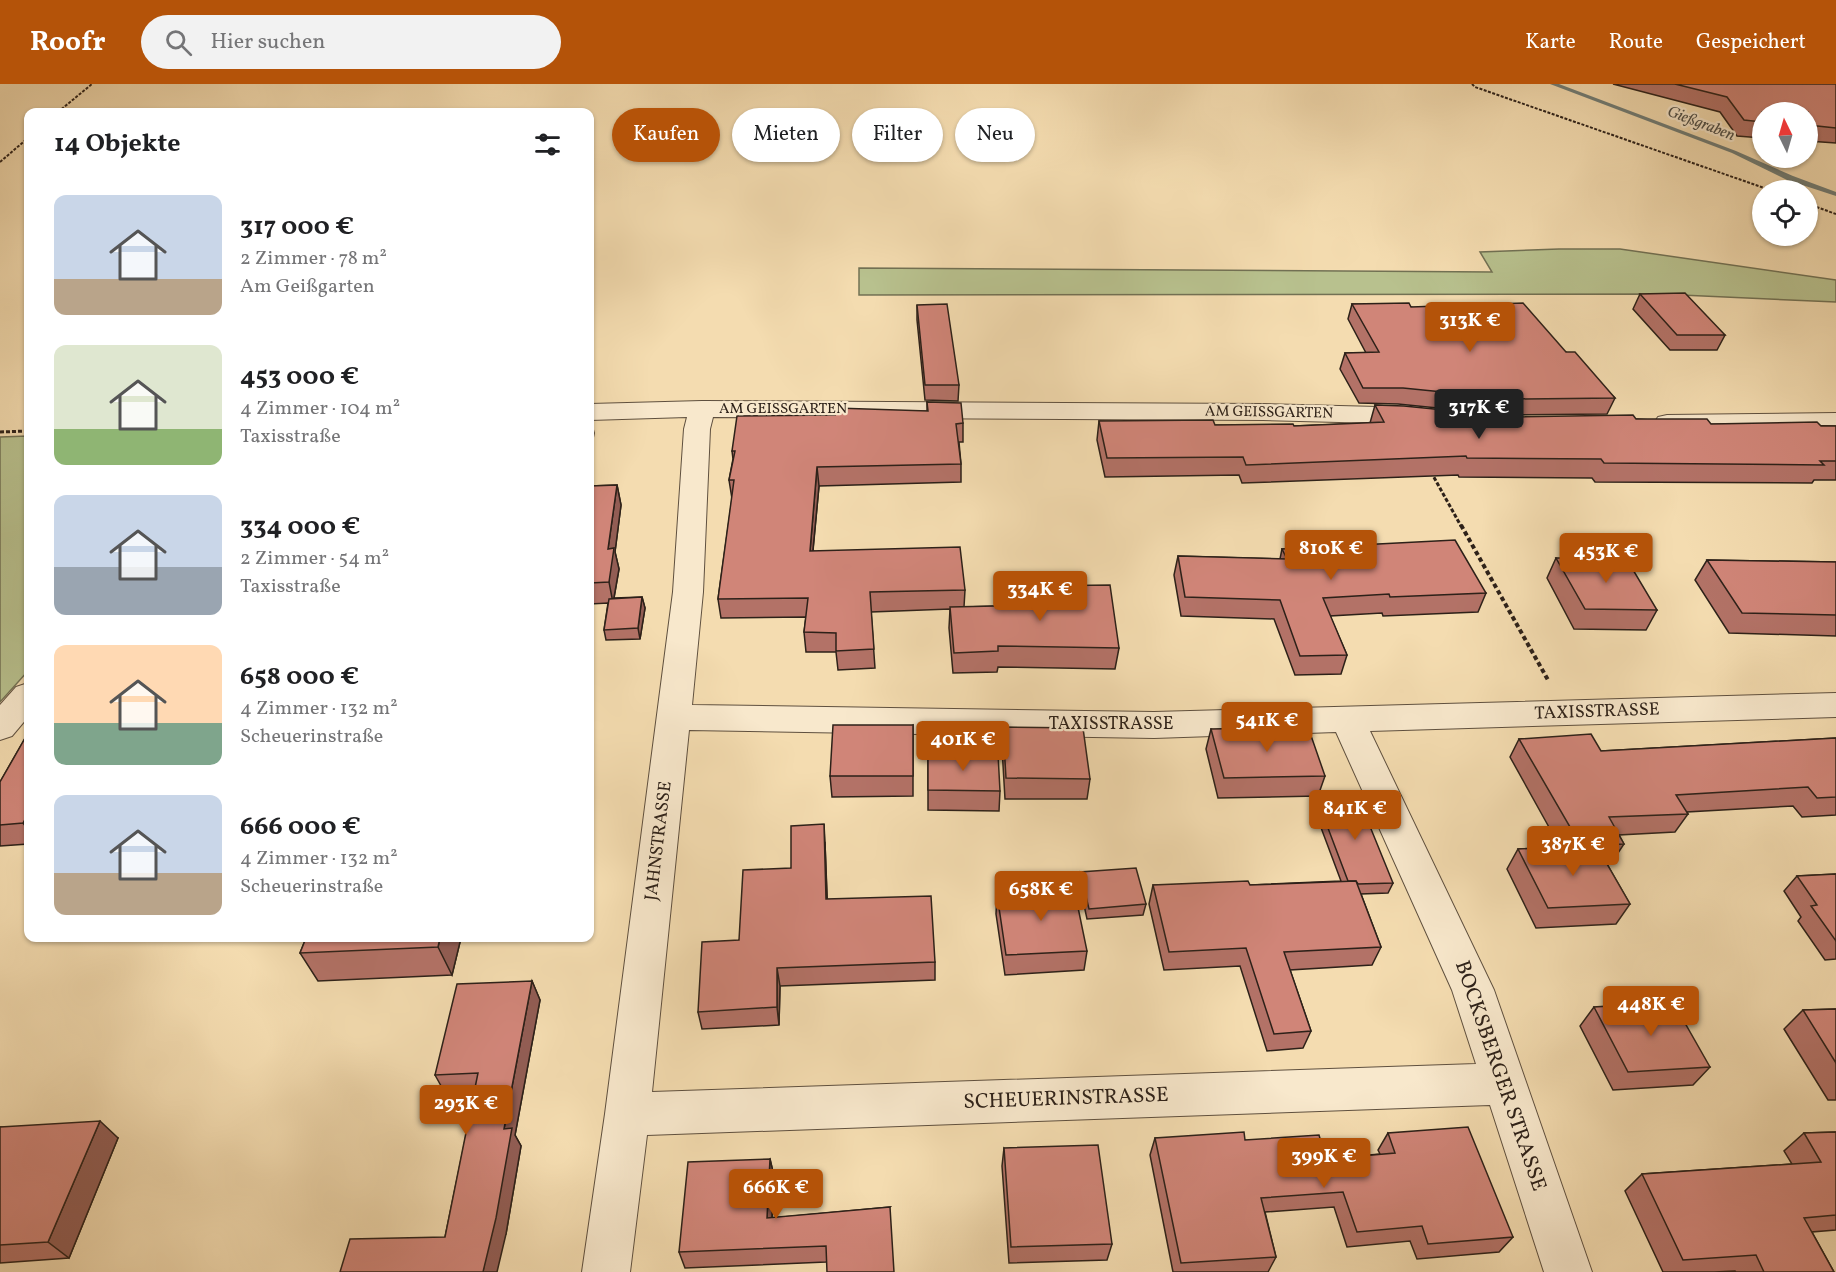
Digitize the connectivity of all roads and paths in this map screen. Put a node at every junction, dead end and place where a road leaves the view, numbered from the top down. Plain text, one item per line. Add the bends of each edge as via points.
1 (92, 84) edge
2 (1472, 84) edge
3 (63, 108) edge
4 (24, 141) edge
5 (0, 162) edge
6 (1752, 184) edge
7 (1818, 208) edge
8 (1836, 214) edge
9 (702, 409) junction
10 (594, 412) edge
11 (1398, 414) junction
12 (1442, 418) edge
13 (1836, 421) edge
14 (1638, 424) edge
15 (24, 431) edge
16 (0, 432) edge
17 (24, 700) edge
18 (1836, 705) edge
19 (1567, 713) junction
20 (674, 717) junction
21 (1348, 720) junction
22 (0, 727) edge
23 (1505, 1084) junction
24 (627, 1114) junction
25 (606, 1272) edge
26 (1568, 1272) edge

1 - 3 path
2 - 6 path
4 - 5 path
7 - 8 path
9 - 10 street, AM GEISSGARTEN
9 - 11 street, AM GEISSGARTEN
9 - 20 street, JAHNSTRASSE via 697,429 688,592
11 - 12 street, AM GEISSGARTEN
11 - 19 path
13 - 14 street
15 - 16 path
17 - 22 street
18 - 19 street, TAXISSTRASSE
19 - 21 street, TAXISSTRASSE
20 - 21 street, TAXISSTRASSE via 1154,725
20 - 24 street, JAHNSTRASSE
21 - 23 street, BOCKSBERGER STRASSE via 1473,990
23 - 24 street, SCHEUERINSTRASSE
23 - 26 street, BOCKSBERGER STRASSE
24 - 25 street, JAHNSTRASSE

